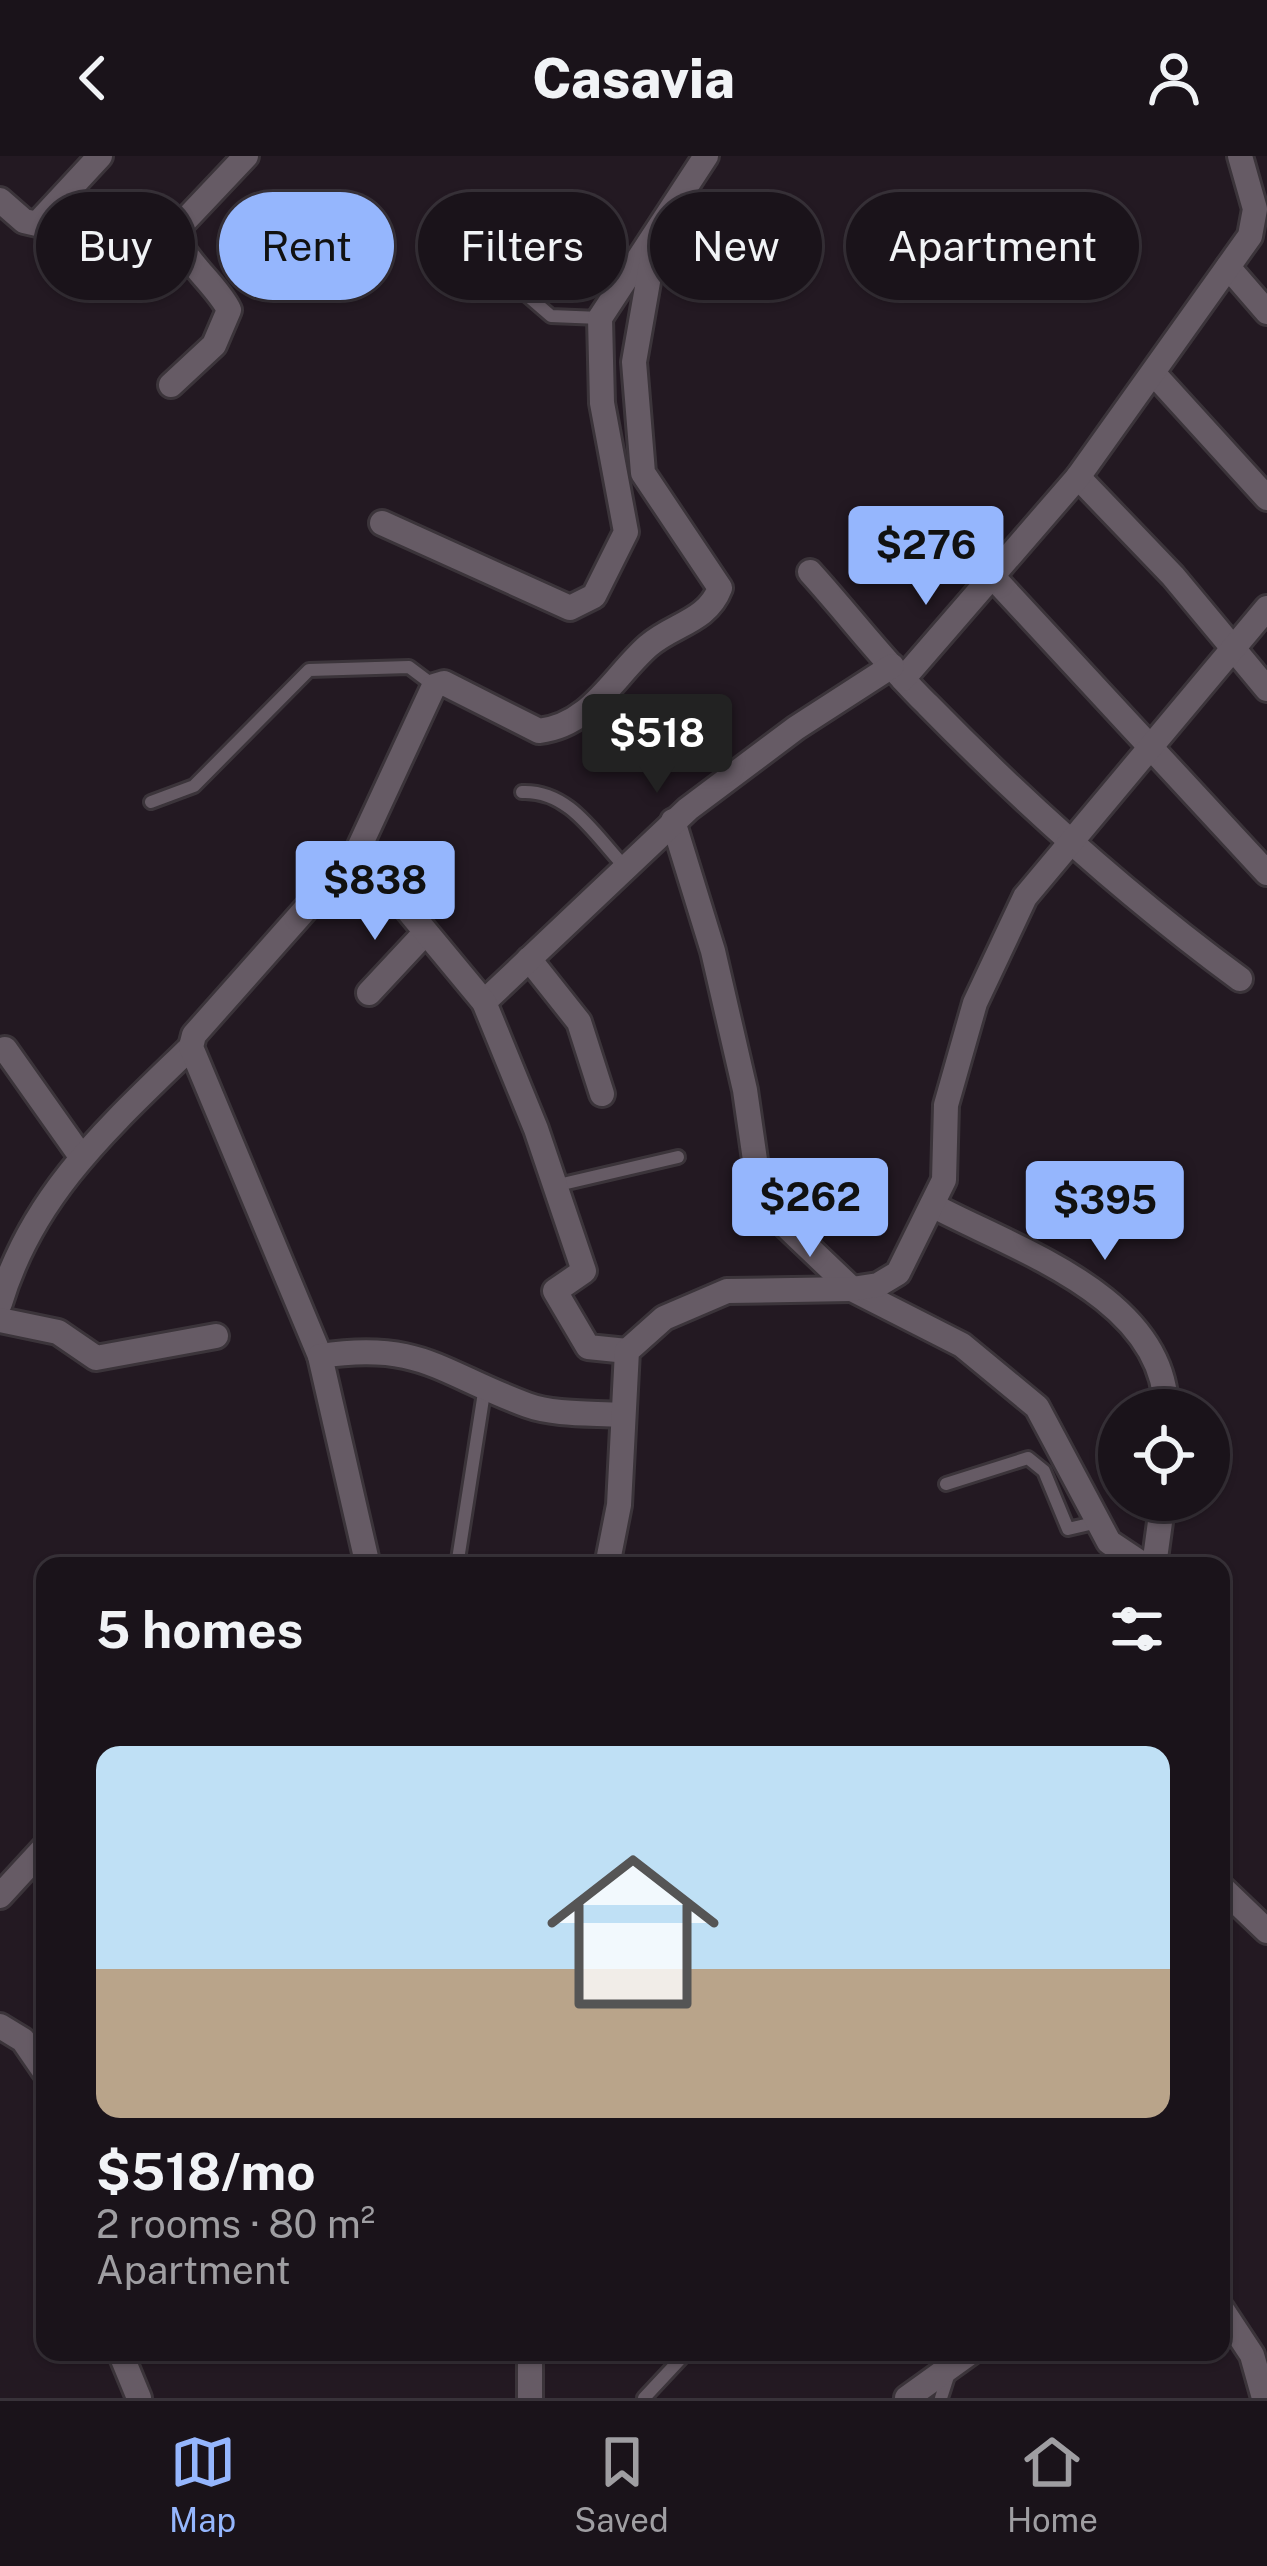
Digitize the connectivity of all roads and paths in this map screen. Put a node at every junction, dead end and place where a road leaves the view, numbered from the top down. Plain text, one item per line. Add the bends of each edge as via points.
1 (100, 156) edge
2 (246, 156) edge
3 (706, 156) edge
4 (1240, 156) edge
5 (684, 192) edge
6 (0, 200) edge
7 (1261, 213) edge
8 (650, 245) edge
9 (1228, 267) junction
10 (650, 270) edge
11 (532, 300) edge
12 (1267, 312) edge
13 (600, 318) junction
14 (1155, 375) junction
15 (172, 385) dead end
16 (1078, 477) junction
17 (1267, 498) edge
18 (382, 523) dead end
19 (810, 572) dead end
20 (993, 577) junction
21 (1267, 608) edge
22 (1233, 650) junction
23 (898, 672) junction
24 (434, 686) junction
25 (1267, 689) edge
26 (1153, 746) junction
27 (522, 792) dead end
28 (151, 802) dead end
29 (674, 821) junction
30 (1070, 843) junction
31 (358, 850) junction
32 (624, 866) junction
33 (1267, 873) edge
34 (425, 932) junction
35 (529, 959) junction
36 (1240, 979) dead end
37 (369, 993) dead end
38 (484, 1002) junction
39 (191, 1047) junction
40 (5, 1049) dead end
41 (602, 1094) dead end
42 (80, 1155) junction
43 (678, 1157) dead end
44 (554, 1186) junction
45 (932, 1204) junction
46 (851, 1289) junction
47 (0, 1303) edge
48 (0, 1320) edge
49 (216, 1336) dead end
50 (626, 1352) junction
51 (320, 1356) junction
52 (485, 1386) junction
53 (1166, 1389) edge
54 (621, 1415) junction
55 (946, 1484) dead end
56 (1159, 1521) edge
57 (1097, 1522) junction
58 (366, 1557) edge
59 (458, 1557) edge
60 (609, 1557) edge
61 (1135, 1557) edge
62 (1152, 1557) edge
63 (36, 1857) edge
64 (0, 1896) edge
65 (1230, 1896) edge
66 (1267, 1931) edge
67 (0, 2026) edge
68 (36, 2059) edge
69 (1230, 2322) edge
70 (122, 2361) edge
71 (530, 2361) edge
72 (679, 2361) edge
73 (960, 2361) edge
74 (950, 2369) junction
75 (140, 2398) edge
76 (530, 2398) edge
77 (644, 2398) edge
78 (907, 2398) edge
79 (941, 2398) edge
80 (1264, 2398) edge

1 - 6 street via 38,224
2 - 15 street via 176,230 177,243 229,310 214,345
3 - 5 street
4 - 7 street
7 - 9 street
8 - 13 street
9 - 12 street
9 - 14 street
10 - 24 street via 634,362 644,472 720,588 714,604 651,643 606,697 554,729 539,730 444,683
11 - 13 lane via 551,316
13 - 18 street via 602,404 626,532 594,596 570,608
14 - 16 street
14 - 17 street
16 - 20 street
16 - 22 street
19 - 23 street
20 - 23 street
20 - 26 street
21 - 22 street
22 - 25 street
22 - 26 street
23 - 29 street via 796,728
23 - 30 street
24 - 28 lane via 409,667 309,670 194,786
24 - 31 street
26 - 30 street
26 - 33 street
27 - 32 lane via 547,791 568,805
29 - 32 street
29 - 46 street via 724,997 759,1188 769,1210
30 - 36 street
30 - 45 street via 1025,897 975,1003 946,1106 944,1180
31 - 34 street
31 - 39 street
32 - 35 street
34 - 37 street
34 - 38 street
35 - 38 street
35 - 41 street via 579,1022
38 - 44 street
39 - 42 street
39 - 51 street
40 - 42 street
42 - 47 street via 40,1208
43 - 44 lane
44 - 50 street via 584,1271 555,1291 556,1300 588,1348
45 - 46 street via 898,1273
45 - 53 street via 1095,1292 1139,1331
46 - 50 street via 727,1291 664,1318
46 - 57 street via 962,1345 1037,1407
48 - 49 street via 58,1332 96,1358
50 - 54 street
51 - 52 street via 370,1349 442,1364
51 - 58 street
52 - 54 street via 532,1407
52 - 59 lane
54 - 60 street
55 - 57 lane via 1028,1458 1044,1471 1068,1529
56 - 62 street
57 - 61 street via 1109,1542
63 - 64 street
65 - 66 street
67 - 68 street
69 - 80 street via 1252,2355
70 - 75 street
71 - 76 street
72 - 77 lane
73 - 74 street
74 - 78 street
74 - 79 lane

